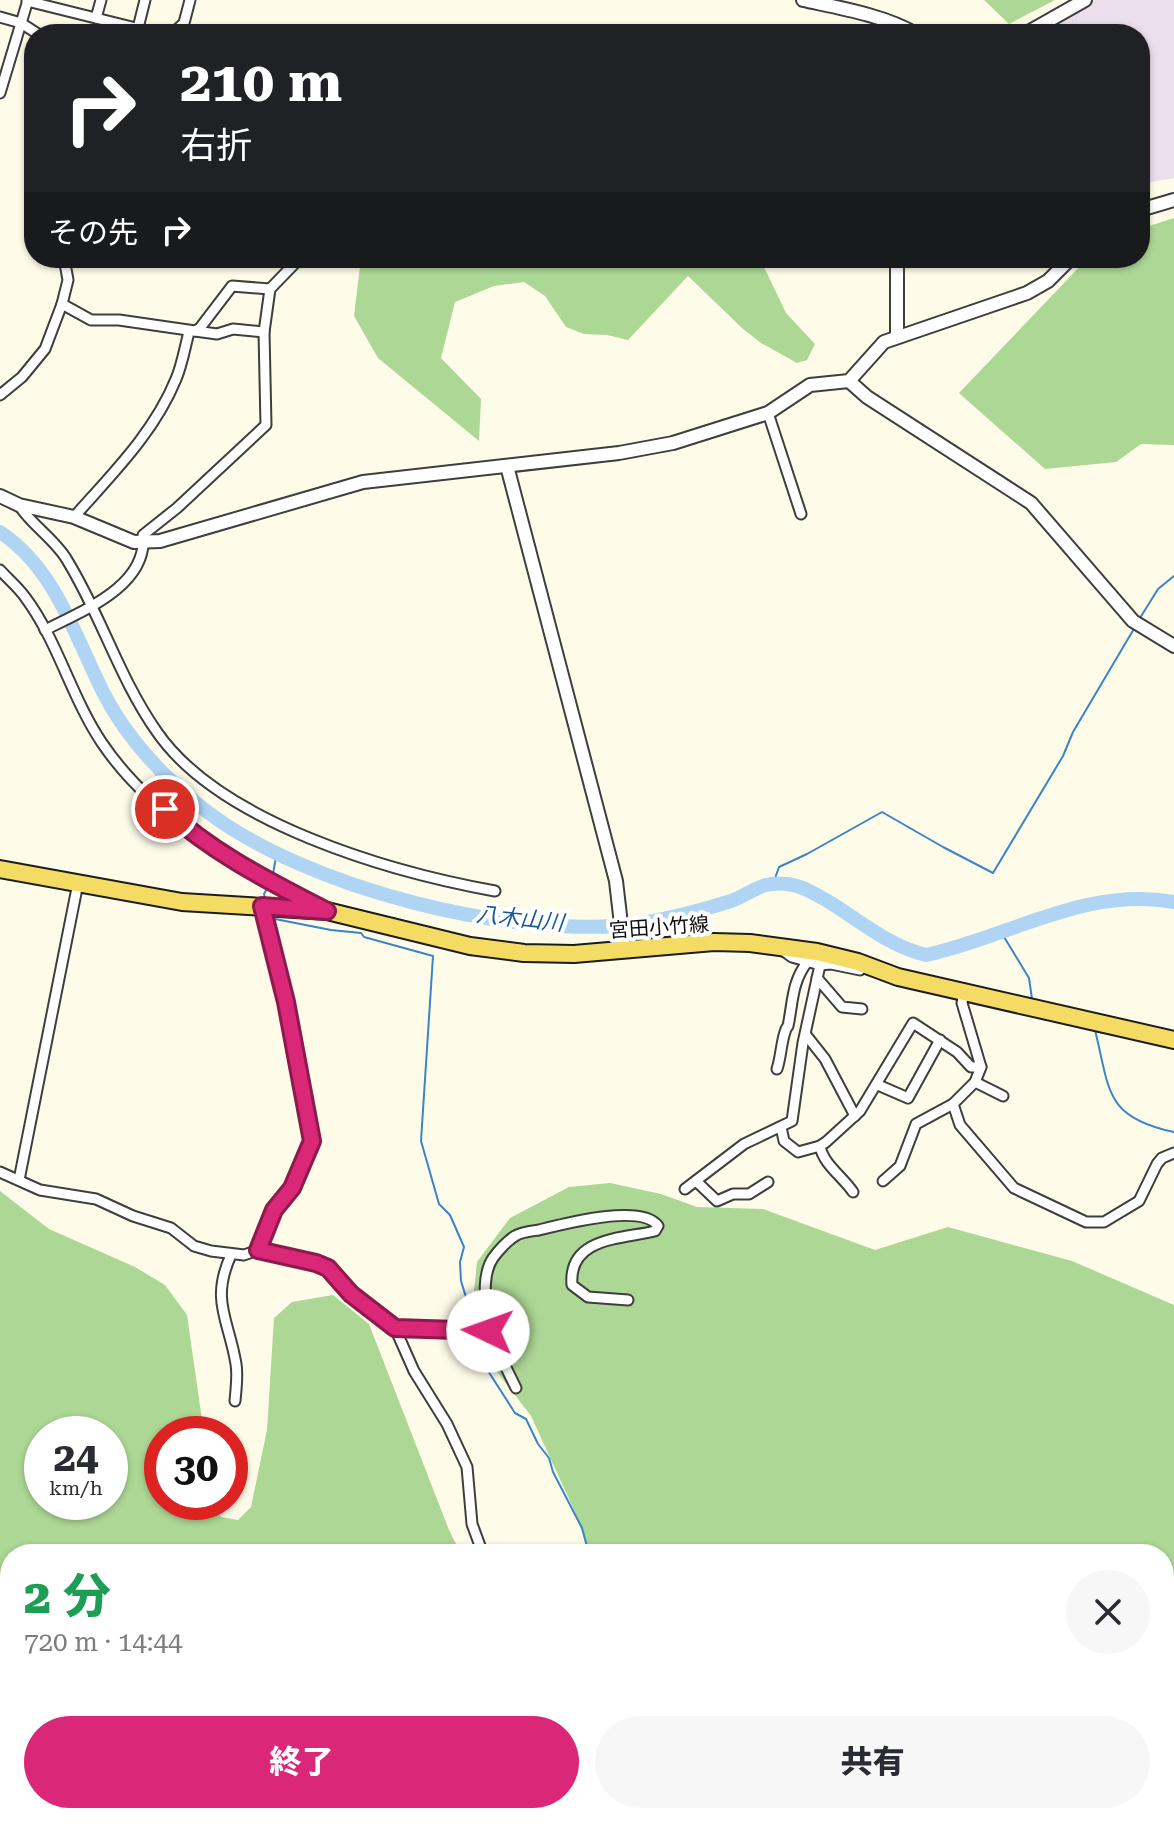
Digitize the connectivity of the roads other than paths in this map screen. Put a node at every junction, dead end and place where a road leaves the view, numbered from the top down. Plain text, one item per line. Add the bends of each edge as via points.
1 (101, 0) edge
2 (145, 0) edge
3 (190, 0) edge
4 (803, 0) edge
5 (1085, 0) edge
6 (27, 1) edge
7 (55, 4) edge
8 (0, 17) edge
9 (96, 18) junction
10 (21, 23) junction
11 (115, 24) edge
12 (139, 24) edge
13 (183, 24) edge
14 (888, 24) edge
15 (1043, 24) edge
16 (24, 25) edge
17 (0, 93) edge
18 (1174, 200) edge
19 (1150, 207) edge
20 (66, 268) edge
21 (290, 268) edge
22 (897, 268) edge
23 (1061, 268) edge
24 (270, 289) junction
25 (62, 304) junction
26 (192, 331) junction
27 (264, 332) junction
28 (897, 337) junction
29 (849, 381) junction
30 (0, 395) edge
31 (768, 413) junction
32 (507, 466) junction
33 (0, 496) edge
34 (19, 505) junction
35 (801, 514) dead end
36 (74, 517) junction
37 (143, 543) junction
38 (0, 570) edge
39 (93, 606) junction
40 (45, 630) junction
41 (1174, 646) edge
42 (0, 869) edge
43 (78, 883) junction
44 (495, 891) dead end
45 (262, 906) junction
46 (327, 911) junction
47 (624, 943) junction
48 (780, 946) junction
49 (808, 961) junction
50 (820, 965) junction
51 (882, 971) junction
52 (817, 978) junction
53 (964, 992) junction
54 (862, 1009) dead end
55 (806, 1035) junction
56 (940, 1040) junction
57 (1174, 1040) edge
58 (981, 1067) junction
59 (777, 1069) dead end
60 (975, 1082) junction
61 (878, 1085) junction
62 (1003, 1096) dead end
63 (953, 1104) junction
64 (855, 1116) junction
65 (781, 1127) junction
66 (820, 1146) junction
67 (1174, 1153) edge
68 (0, 1172) edge
69 (19, 1180) junction
70 (696, 1181) junction
71 (883, 1181) dead end
72 (768, 1182) dead end
73 (685, 1189) dead end
74 (853, 1192) dead end
75 (258, 1250) junction
76 (231, 1255) junction
77 (628, 1300) dead end
78 (395, 1328) junction
79 (488, 1331) junction
80 (516, 1388) dead end
81 (235, 1401) dead end
82 (479, 1544) edge

1 - 9 street
2 - 12 street
3 - 13 street
4 - 14 street
5 - 15 street
6 - 7 street
6 - 10 street
7 - 9 street
8 - 10 street
9 - 11 street
10 - 16 street
10 - 17 street
18 - 19 street
20 - 25 street
21 - 24 street
22 - 28 street
23 - 28 street via 1027,293
24 - 26 street via 232,286
24 - 27 street
25 - 26 street via 91,320
25 - 30 street via 45,349
26 - 27 street
26 - 36 street via 161,411
27 - 37 street via 266,425 143,535
28 - 29 street via 884,342
29 - 31 street via 810,385
29 - 41 street via 1031,503 1133,621
31 - 32 street via 673,443
31 - 35 street
32 - 37 street via 363,482
32 - 47 street via 616,881
33 - 34 street
34 - 36 street
34 - 39 street via 65,557
36 - 37 street
37 - 39 street via 140,559 123,583
38 - 40 street
39 - 40 street
39 - 44 street via 130,688 158,733 212,786 247,809 343,849
40 - 46 street via 84,712 127,775 203,841
42 - 43 main road, 宮田小竹線
43 - 45 main road, 宮田小竹線 via 182,902
43 - 69 street
45 - 46 main road, 宮田小竹線
45 - 75 street via 312,1141
46 - 47 main road, 宮田小竹線 via 470,946 524,953 574,954
47 - 48 main road, 宮田小竹線
48 - 49 street via 792,957
48 - 51 main road, 宮田小竹線
49 - 50 street
49 - 59 street via 795,986
50 - 51 street
50 - 52 street
51 - 53 main road, 宮田小竹線
52 - 54 street via 842,1007
52 - 55 street
53 - 57 main road, 宮田小竹線
53 - 58 street via 962,1003
55 - 64 street
55 - 65 street via 792,1121
56 - 58 street via 971,1067
56 - 61 street via 908,1098
56 - 61 street via 913,1023
58 - 60 street
60 - 62 street
60 - 63 street
61 - 64 street
63 - 67 street via 960,1125 1014,1188 1086,1222 1104,1222 1139,1201 1157,1164
63 - 71 street via 916,1124 902,1162
64 - 66 street
65 - 66 street via 784,1141 798,1152
65 - 70 street via 744,1144
66 - 74 street
68 - 69 street
69 - 76 street via 57,1195 96,1199 171,1228 194,1246
70 - 72 street via 717,1201 749,1194
70 - 73 street
75 - 76 street
75 - 78 street via 328,1268 351,1294
76 - 81 street via 221,1293 222,1317 237,1366
77 - 79 street via 588,1297 572,1285 574,1265 602,1240 655,1231 655,1221 631,1216 565,1223 515,1236 492,1259 486,1278
78 - 79 street
78 - 82 street via 467,1467 472,1524
79 - 80 street

